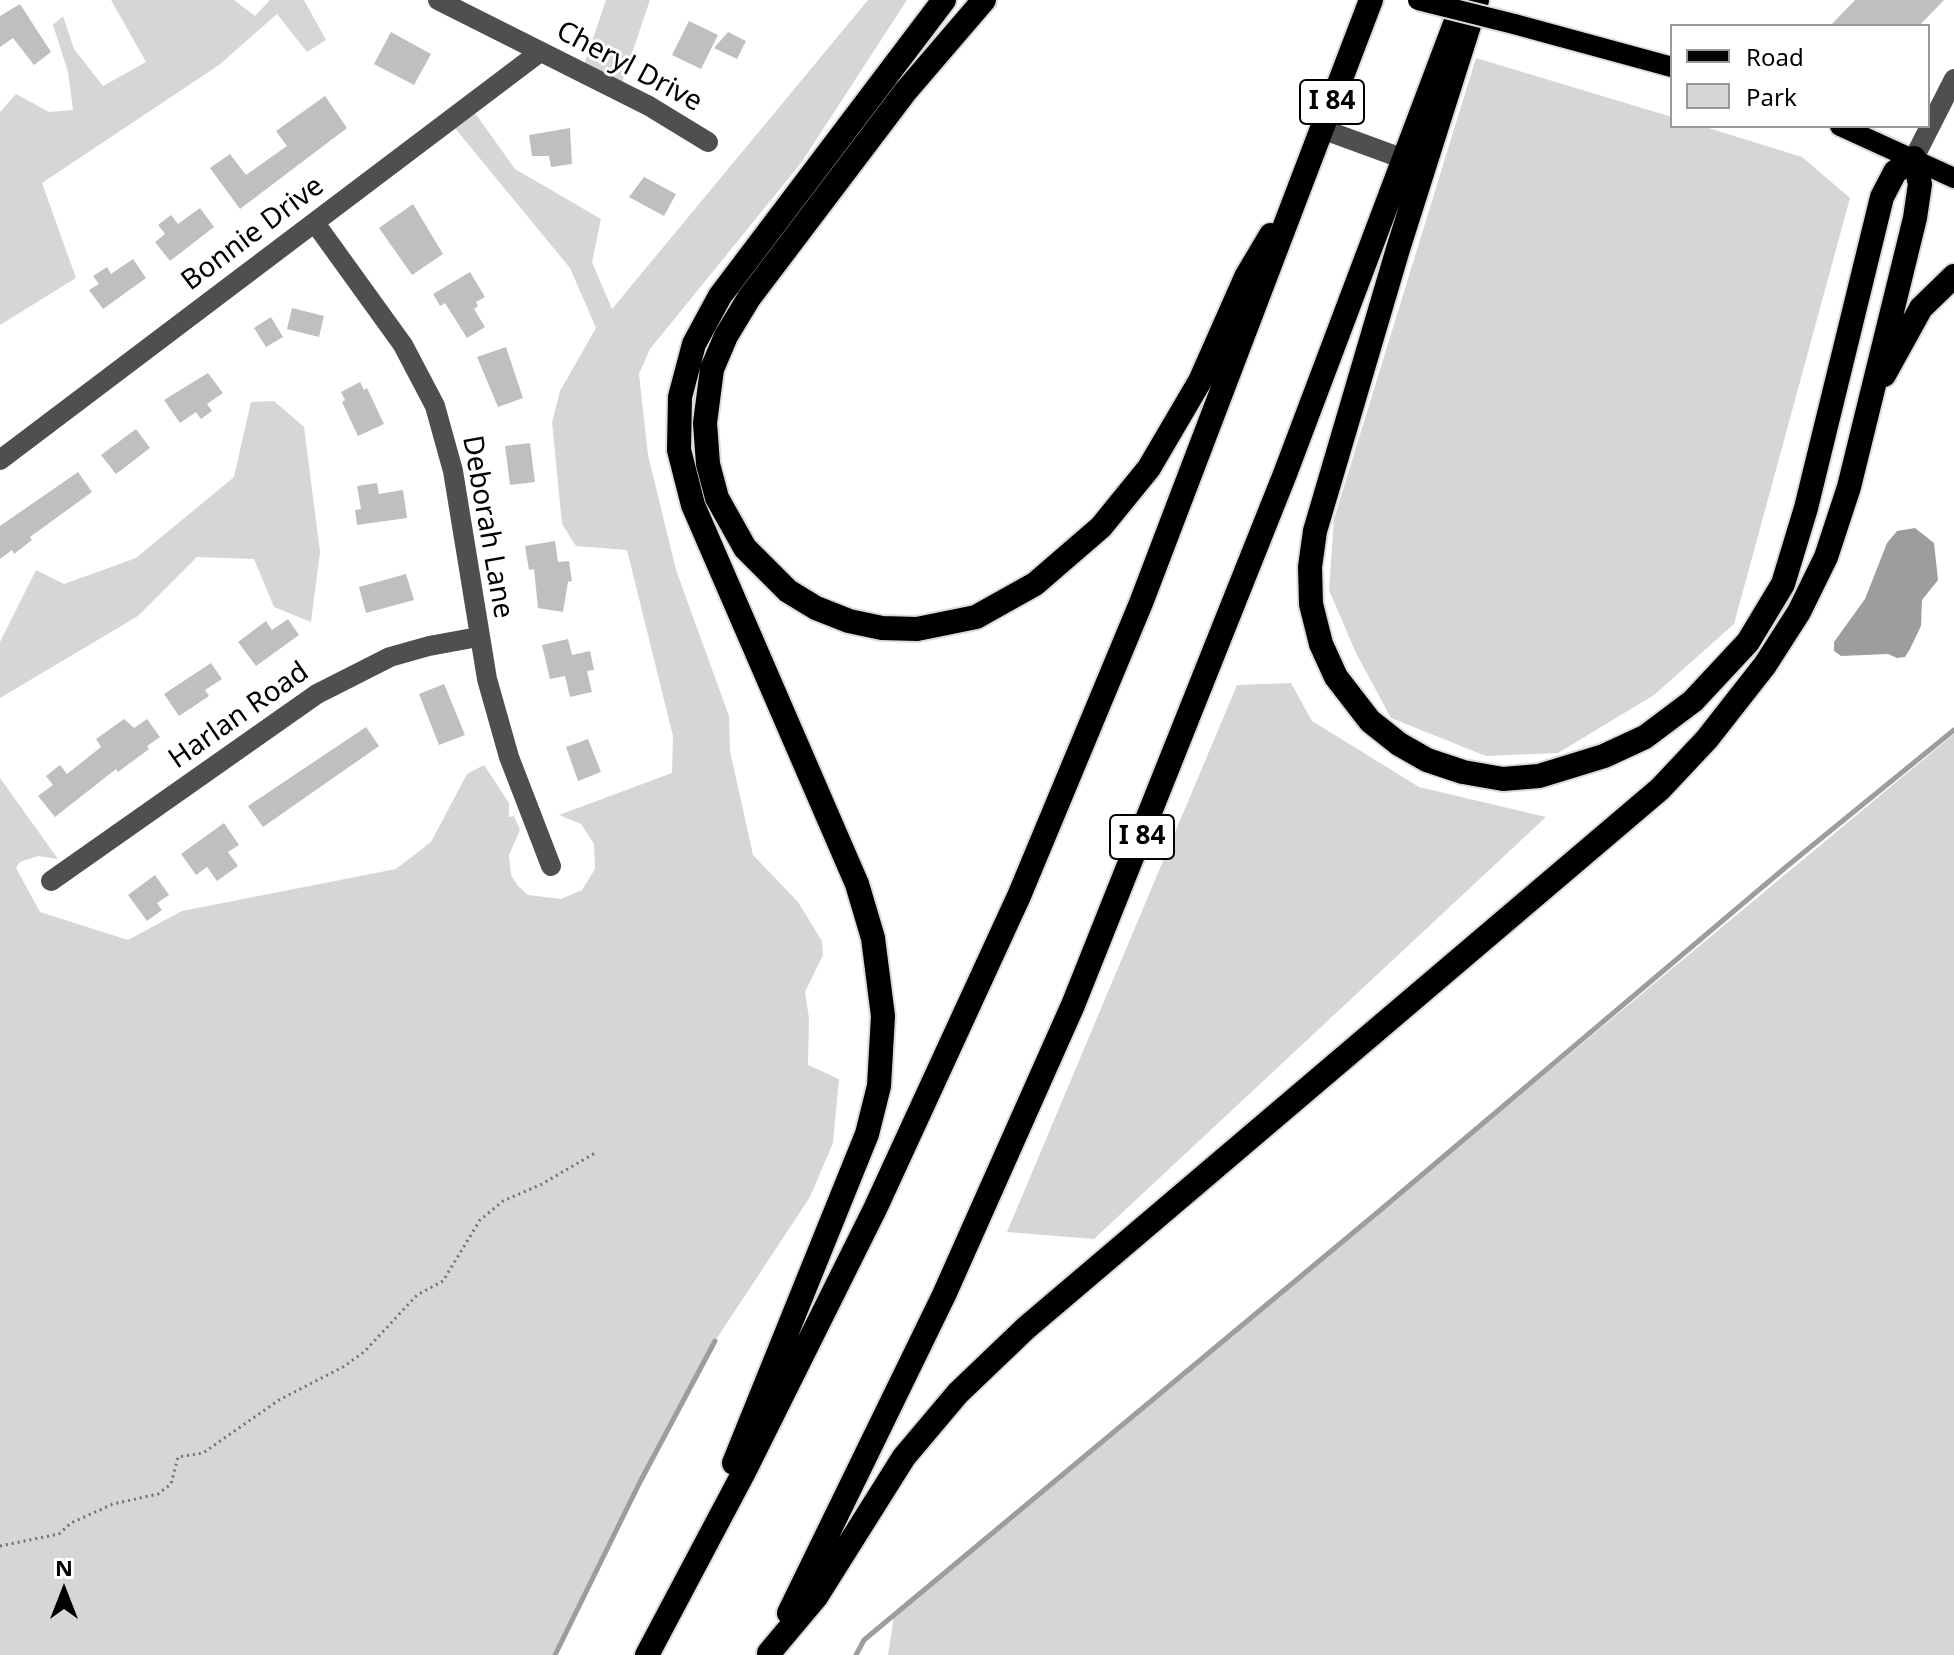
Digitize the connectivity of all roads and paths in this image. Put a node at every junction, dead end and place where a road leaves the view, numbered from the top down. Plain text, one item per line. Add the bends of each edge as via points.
1 (438, 0) edge
2 (944, 0) edge
3 (1371, 0) edge
4 (1418, 0) edge
5 (1464, 0) edge
6 (1477, 0) edge
7 (976, 4) edge
8 (540, 52) junction
9 (1670, 66) edge
10 (1954, 79) edge
11 (1930, 126) edge
12 (1845, 128) edge
13 (1929, 128) edge
14 (1322, 129) junction
15 (708, 142) dead end
16 (1914, 158) junction
17 (1404, 159) junction
18 (1954, 178) edge
19 (1294, 204) junction
20 (315, 223) junction
21 (1954, 276) edge
22 (1873, 389) junction
23 (0, 460) edge
24 (478, 637) junction
25 (551, 866) dead end
26 (51, 881) dead end
27 (595, 1153) dead end
28 (712, 1533) junction
29 (0, 1546) edge
30 (769, 1654) edge
31 (647, 1655) edge

1 - 8 street, Cheryl Drive
2 - 28 highway via 720,296 694,344 680,397 679,450 693,505 857,884 873,938 883,1016 879,1086 861,1154 746,1431
3 - 14 highway, I 84
4 - 9 main road, bridge
5 - 17 highway, I 84
6 - 16 highway via 1323,501 1310,567 1315,627 1346,692 1384,733 1438,764 1479,776 1521,779 1604,756 1678,714 1748,642 1773,605 1799,538 1882,197 1895,172
7 - 19 highway via 749,298 712,369 705,423 717,498 757,562 803,601 866,625 934,628 989,612 1051,572 1107,520 1149,468 1200,381 1250,269
8 - 15 street, Cheryl Drive
8 - 20 street, Bonnie Drive
10 - 11 street
12 - 16 main road
13 - 16 street
14 - 17 street
14 - 19 highway, I 84
16 - 18 main road
16 - 22 highway via 1919,194
17 - 30 highway, I 84 via 1218,648 1073,1005 944,1295
19 - 28 highway, I 84 via 1141,603 1008,921 875,1209
20 - 23 street, Bonnie Drive
20 - 24 street, Deborah Lane via 403,345 435,406 453,471
21 - 22 highway via 1921,308
22 - 30 highway via 1839,520 1810,591 1778,647 1707,739 1616,829 987,1364 904,1457 816,1597
24 - 25 street, Deborah Lane via 509,757
24 - 26 street, Harlan Road via 390,657 317,694
27 - 29 path via 503,1201 480,1220 443,1281 417,1295 364,1352 279,1400 203,1453 178,1457 171,1484 158,1494 113,1504 59,1534
28 - 31 highway, I 84

